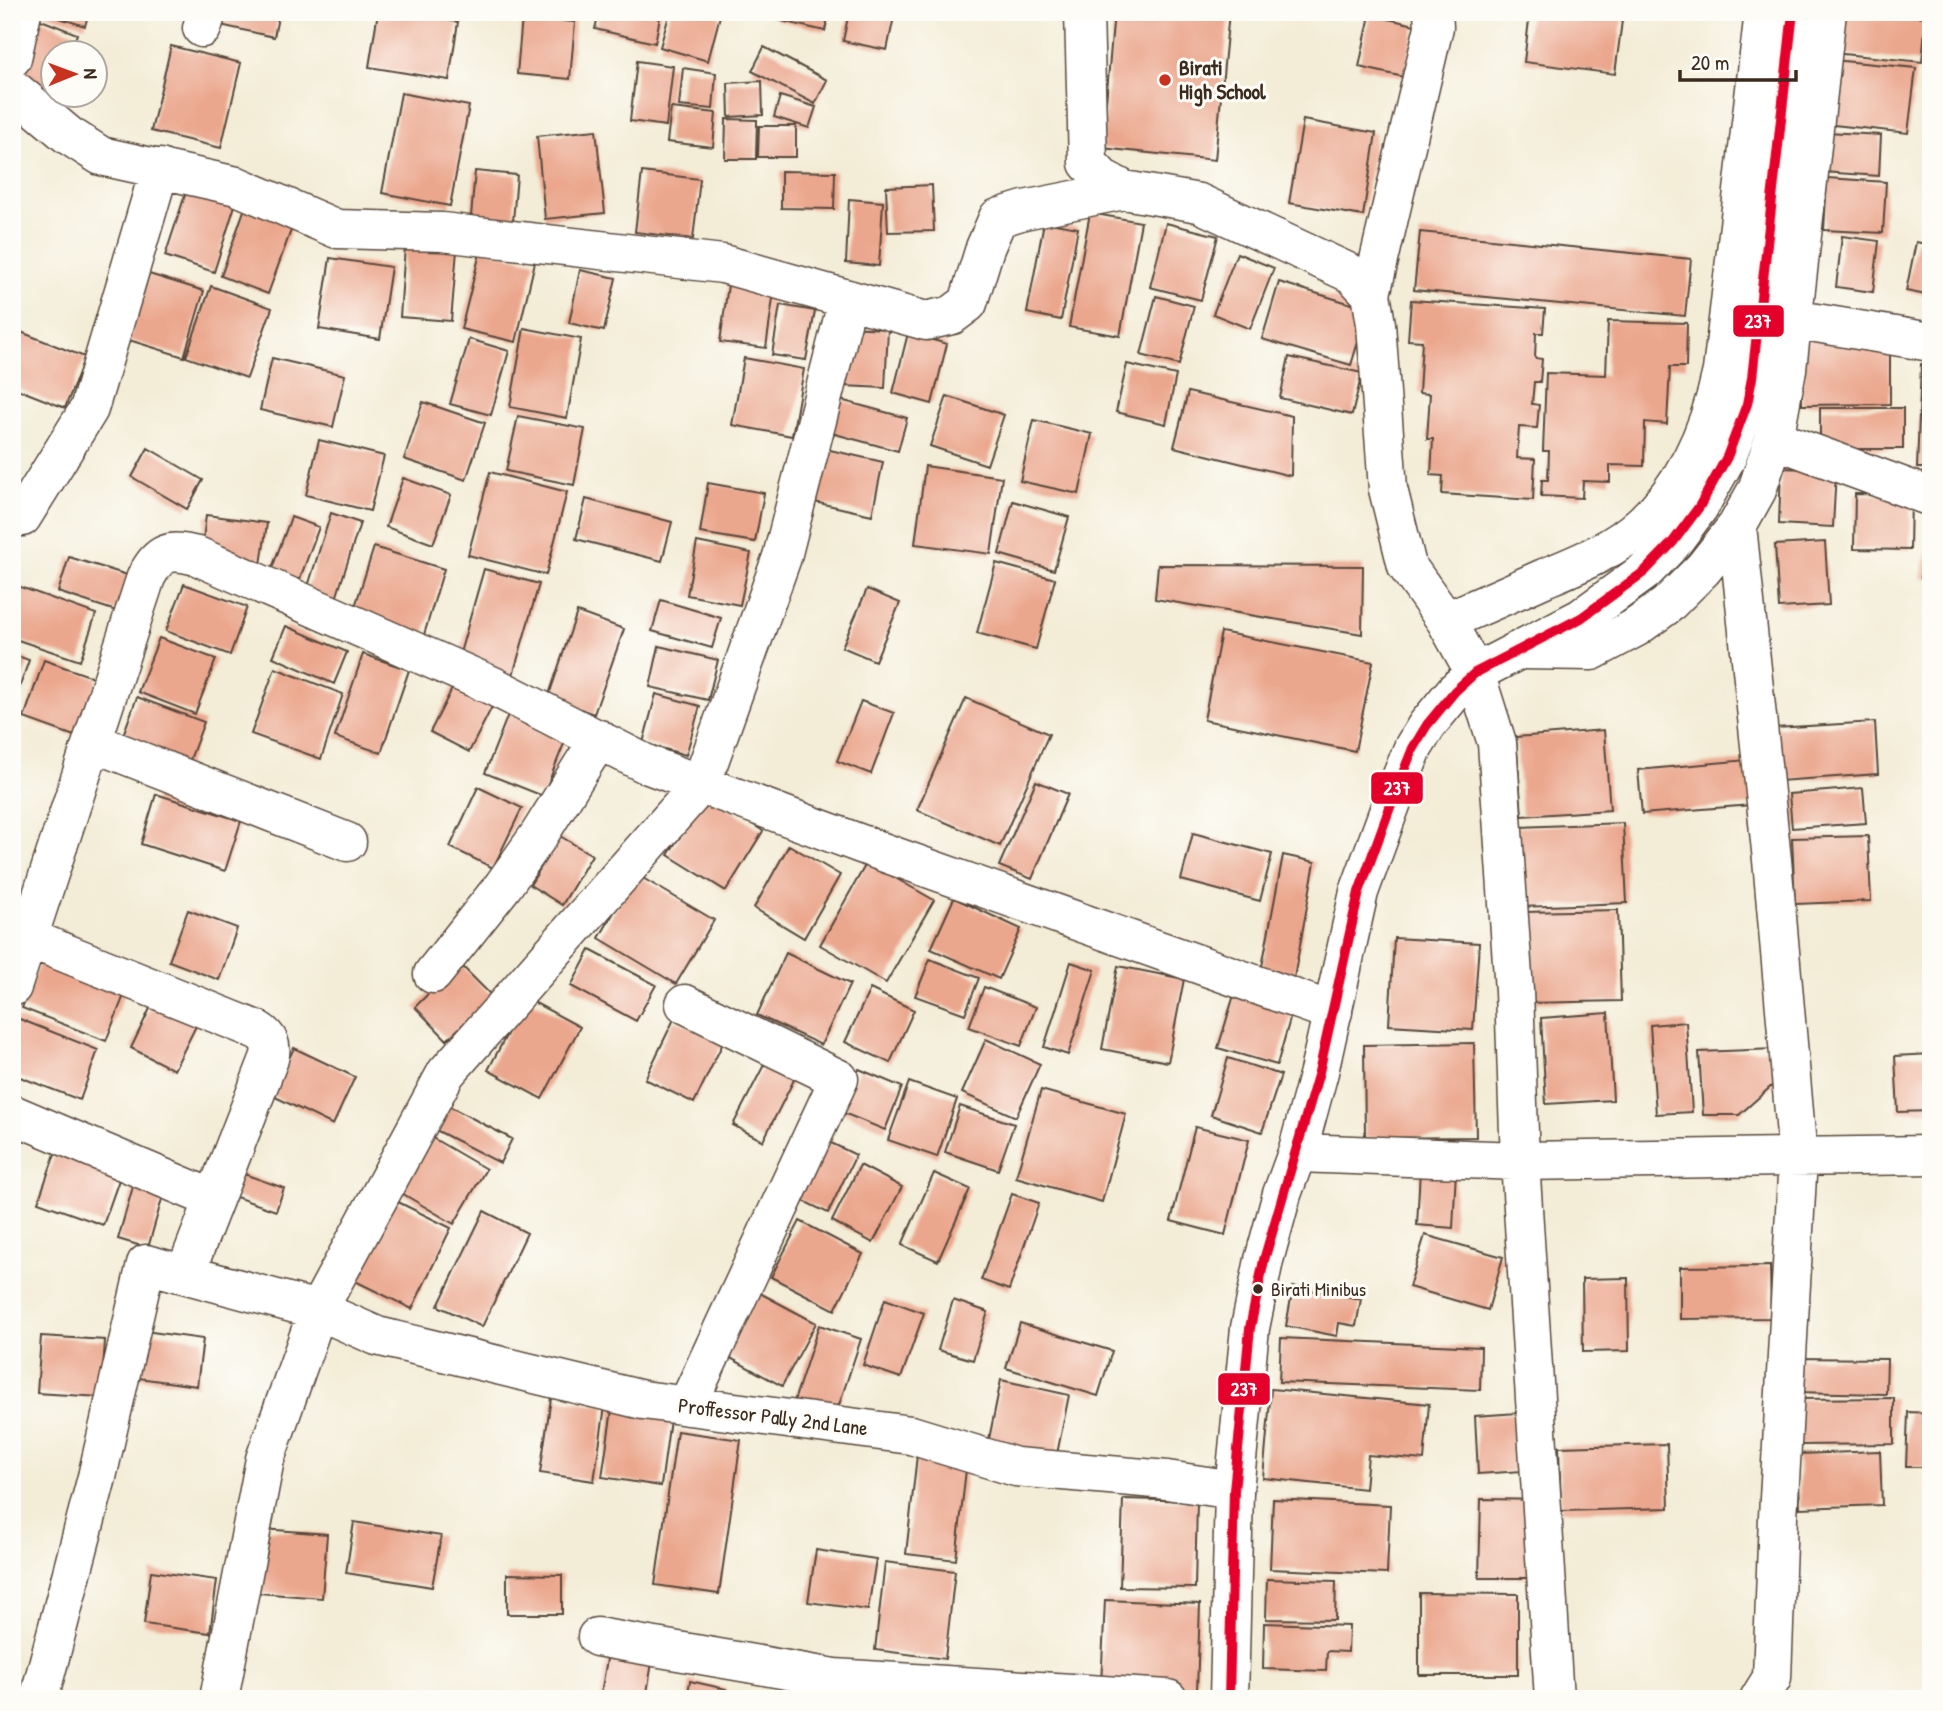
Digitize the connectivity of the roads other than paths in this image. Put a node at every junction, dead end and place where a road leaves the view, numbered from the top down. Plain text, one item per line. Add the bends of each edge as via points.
1 (22, 12) edge
2 (1433, 12) edge
3 (1764, 12) edge
4 (1793, 12) edge
5 (1827, 12) edge
6 (1074, 19) edge
7 (12, 58) edge
8 (12, 88) edge
9 (160, 168) junction
10 (1124, 190) junction
11 (1371, 294) junction
12 (848, 299) junction
13 (1792, 319) junction
14 (1931, 342) edge
15 (1774, 439) junction
16 (1931, 497) edge
17 (22, 517) dead end
18 (1737, 526) junction
19 (1446, 621) junction
20 (1521, 650) junction
21 (1475, 673) junction
22 (598, 739) junction
23 (92, 742) junction
24 (701, 784) junction
25 (347, 842) dead end
26 (28, 938) junction
27 (433, 974) dead end
28 (12, 987) edge
29 (685, 1004) dead end
30 (1333, 1012) junction
31 (12, 1114) edge
32 (1297, 1153) junction
33 (1931, 1155) edge
34 (1798, 1158) junction
35 (1520, 1161) junction
36 (213, 1199) junction
37 (185, 1274) junction
38 (318, 1310) junction
39 (688, 1406) junction
40 (1234, 1490) junction
41 (597, 1637) dead end
42 (40, 1699) edge
43 (219, 1699) edge
44 (1168, 1699) edge
45 (1229, 1699) edge
46 (1554, 1699) edge
47 (1759, 1699) edge

1 - 7 street
2 - 11 street via 1434,27
3 - 19 street via 1722,371 1707,428 1693,459 1674,489 1642,524 1599,555
4 - 20 street via 1748,404 1727,457 1699,507 1644,572 1581,618
5 - 13 street
6 - 10 street via 1088,163 1102,178
8 - 9 street via 68,135 102,156
9 - 12 street via 237,186 337,229 442,232 723,264
9 - 17 street via 89,409
10 - 11 street via 1199,204 1352,274
10 - 12 street via 998,218 968,303 953,315 926,321
11 - 19 street via 1388,489 1407,566
12 - 24 street via 782,557
13 - 14 street
13 - 15 street
15 - 16 street
15 - 18 street via 1757,490
18 - 20 street via 1703,569 1667,605 1635,628 1592,651
18 - 34 street
19 - 21 street
20 - 21 street
21 - 30 street via 1438,709 1413,748 1359,892
21 - 35 street via 1497,743
22 - 23 street via 493,686 197,556 175,551 152,566 146,578
22 - 24 street via 646,764
22 - 27 street via 539,835
23 - 25 street
23 - 26 street
24 - 30 street
24 - 38 street via 446,1073
26 - 28 street
26 - 36 street via 268,1038 269,1059
29 - 39 street via 839,1079
30 - 32 street
31 - 36 street
32 - 35 street
32 - 40 street via 1282,1194 1250,1328
33 - 34 street
34 - 35 street
34 - 47 street via 1772,1678
35 - 46 street
36 - 37 street
37 - 38 street, Proffessor Pally 2nd Lane
37 - 42 street, Proffessor Pally 2nd Lane via 146,1264
38 - 39 street, Proffessor Pally 2nd Lane via 377,1336 643,1400
38 - 43 street via 265,1459
39 - 40 street, Proffessor Pally 2nd Lane via 911,1435 1016,1467
40 - 45 street
41 - 44 street via 834,1678

